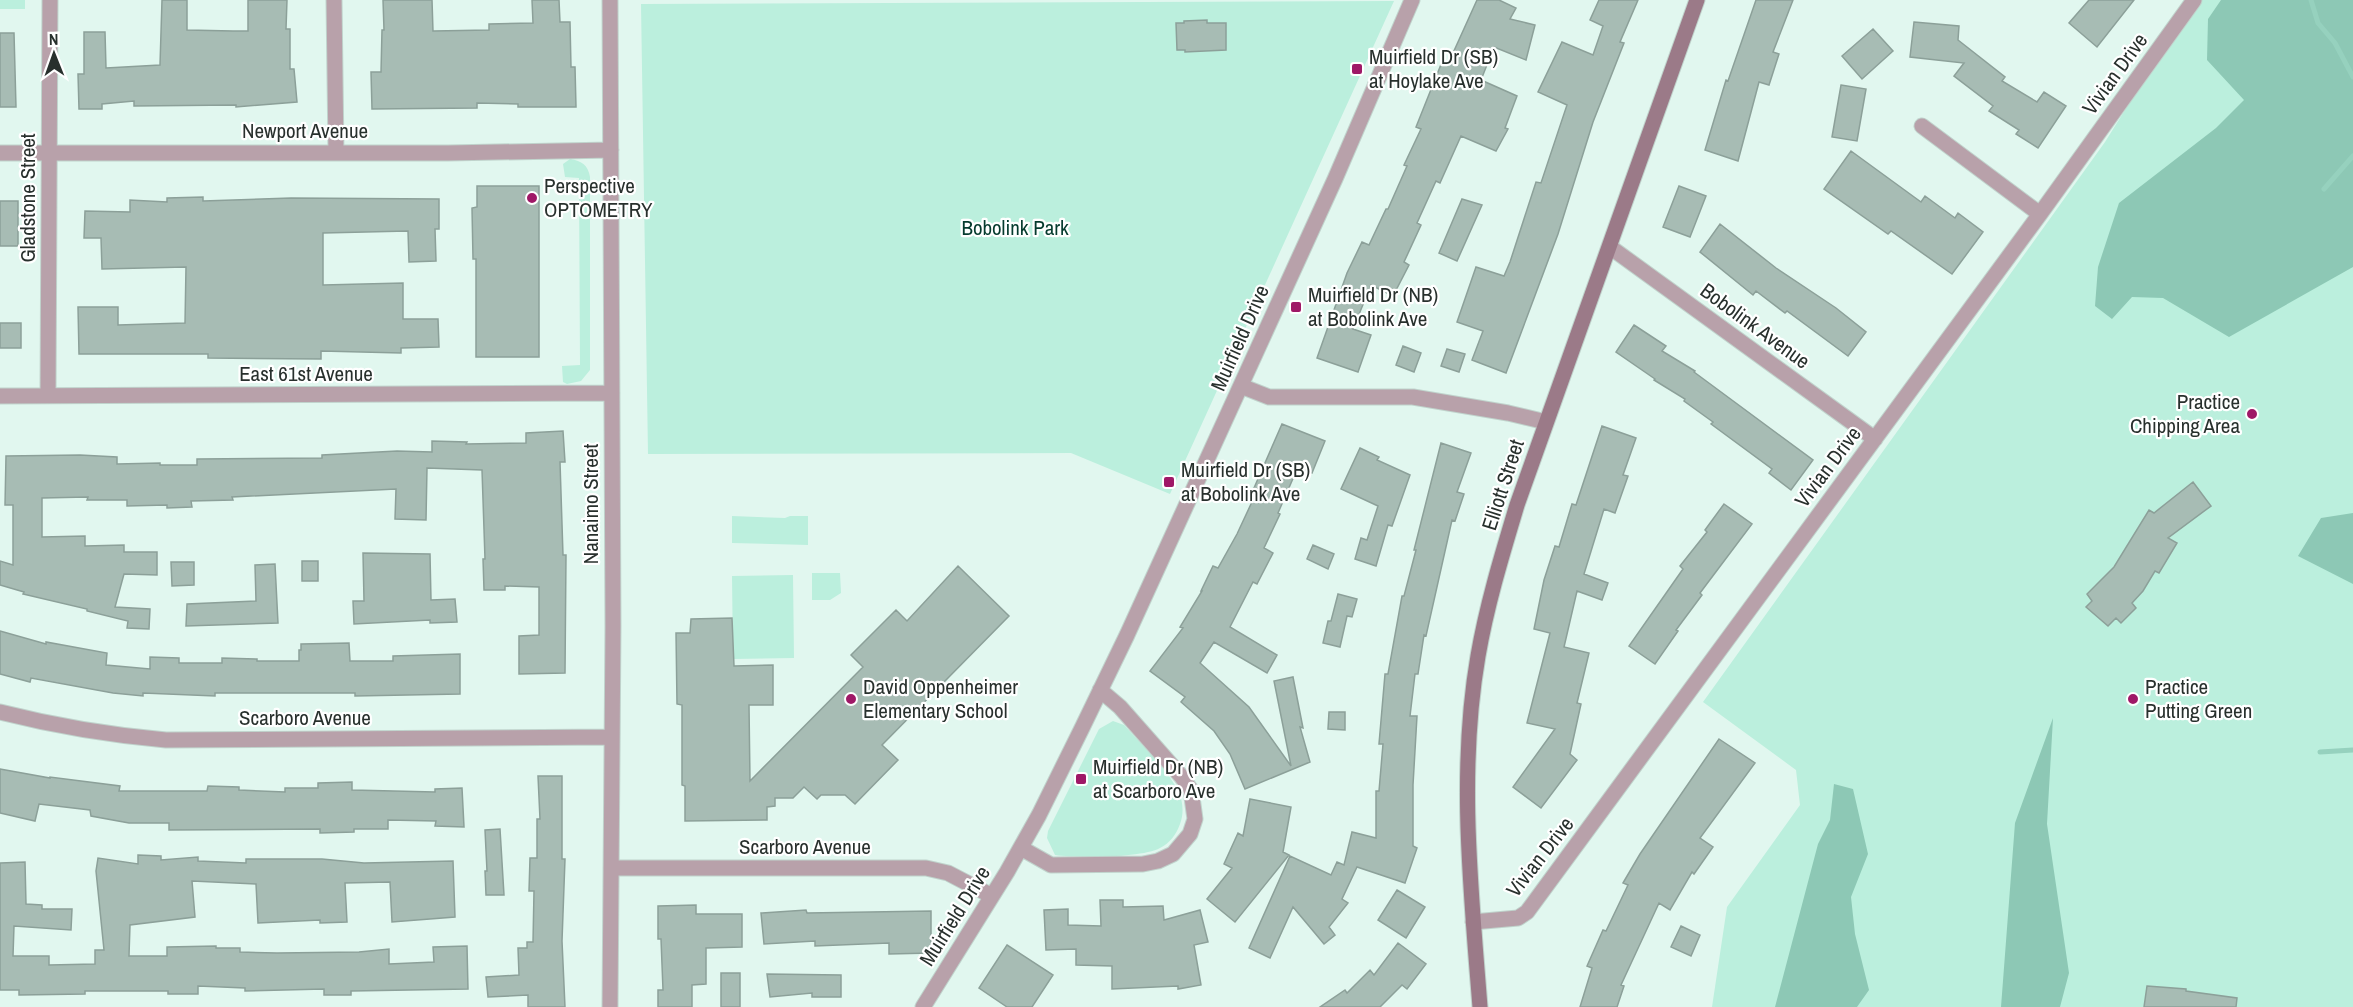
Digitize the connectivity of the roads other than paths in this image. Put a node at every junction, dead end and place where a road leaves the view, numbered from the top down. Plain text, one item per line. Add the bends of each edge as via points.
1 (50, 0) edge
2 (334, 0) edge
3 (610, 0) edge
4 (1412, 0) edge
5 (1697, 0) edge
6 (2194, 0) edge
7 (1922, 126) dead end
8 (611, 150) junction
9 (336, 152) junction
10 (0, 153) edge
11 (49, 153) junction
12 (2040, 214) junction
13 (1610, 247) junction
14 (1241, 386) junction
15 (612, 393) junction
16 (48, 395) junction
17 (0, 396) edge
18 (1546, 422) junction
19 (1875, 439) junction
20 (1100, 690) junction
21 (0, 712) edge
22 (612, 737) junction
23 (1021, 848) junction
24 (611, 868) junction
25 (992, 896) junction
26 (1473, 922) junction
27 (610, 1007) edge
28 (923, 1007) edge
29 (1480, 1007) edge

1 - 11 street, Gladstone Street
2 - 9 street
3 - 8 street, Nanaimo Street
4 - 14 street, Muirfield Drive
5 - 13 street, Elliott Street
6 - 12 street, Vivian Drive
7 - 12 street
8 - 9 street, Newport Avenue
8 - 15 street, Nanaimo Street
9 - 11 street, Newport Avenue
10 - 11 street, Newport Avenue
11 - 16 street, Gladstone Street
12 - 19 street, Vivian Drive
13 - 18 street, Elliott Street
13 - 19 street, Bobolink Avenue
14 - 18 street via 1269,397 1413,397
14 - 20 street, Muirfield Drive
15 - 16 street, East 61st Avenue
15 - 22 street, Nanaimo Street
16 - 17 street, East 61st Avenue
18 - 26 street, Elliott Street via 1495,579 1478,655 1468,781
19 - 26 street, Vivian Drive via 1527,912 1518,918
20 - 23 street, Muirfield Drive
20 - 23 street via 1116,703 1191,790 1195,819 1190,834 1173,854 1143,864 1051,865
21 - 22 street, Scarboro Avenue via 109,735 166,740
22 - 24 street, Nanaimo Street
23 - 25 street, Muirfield Drive
24 - 25 street, Scarboro Avenue via 926,868 948,873
24 - 27 street, Nanaimo Street
25 - 28 street, Muirfield Drive
26 - 29 street, Elliott Street

